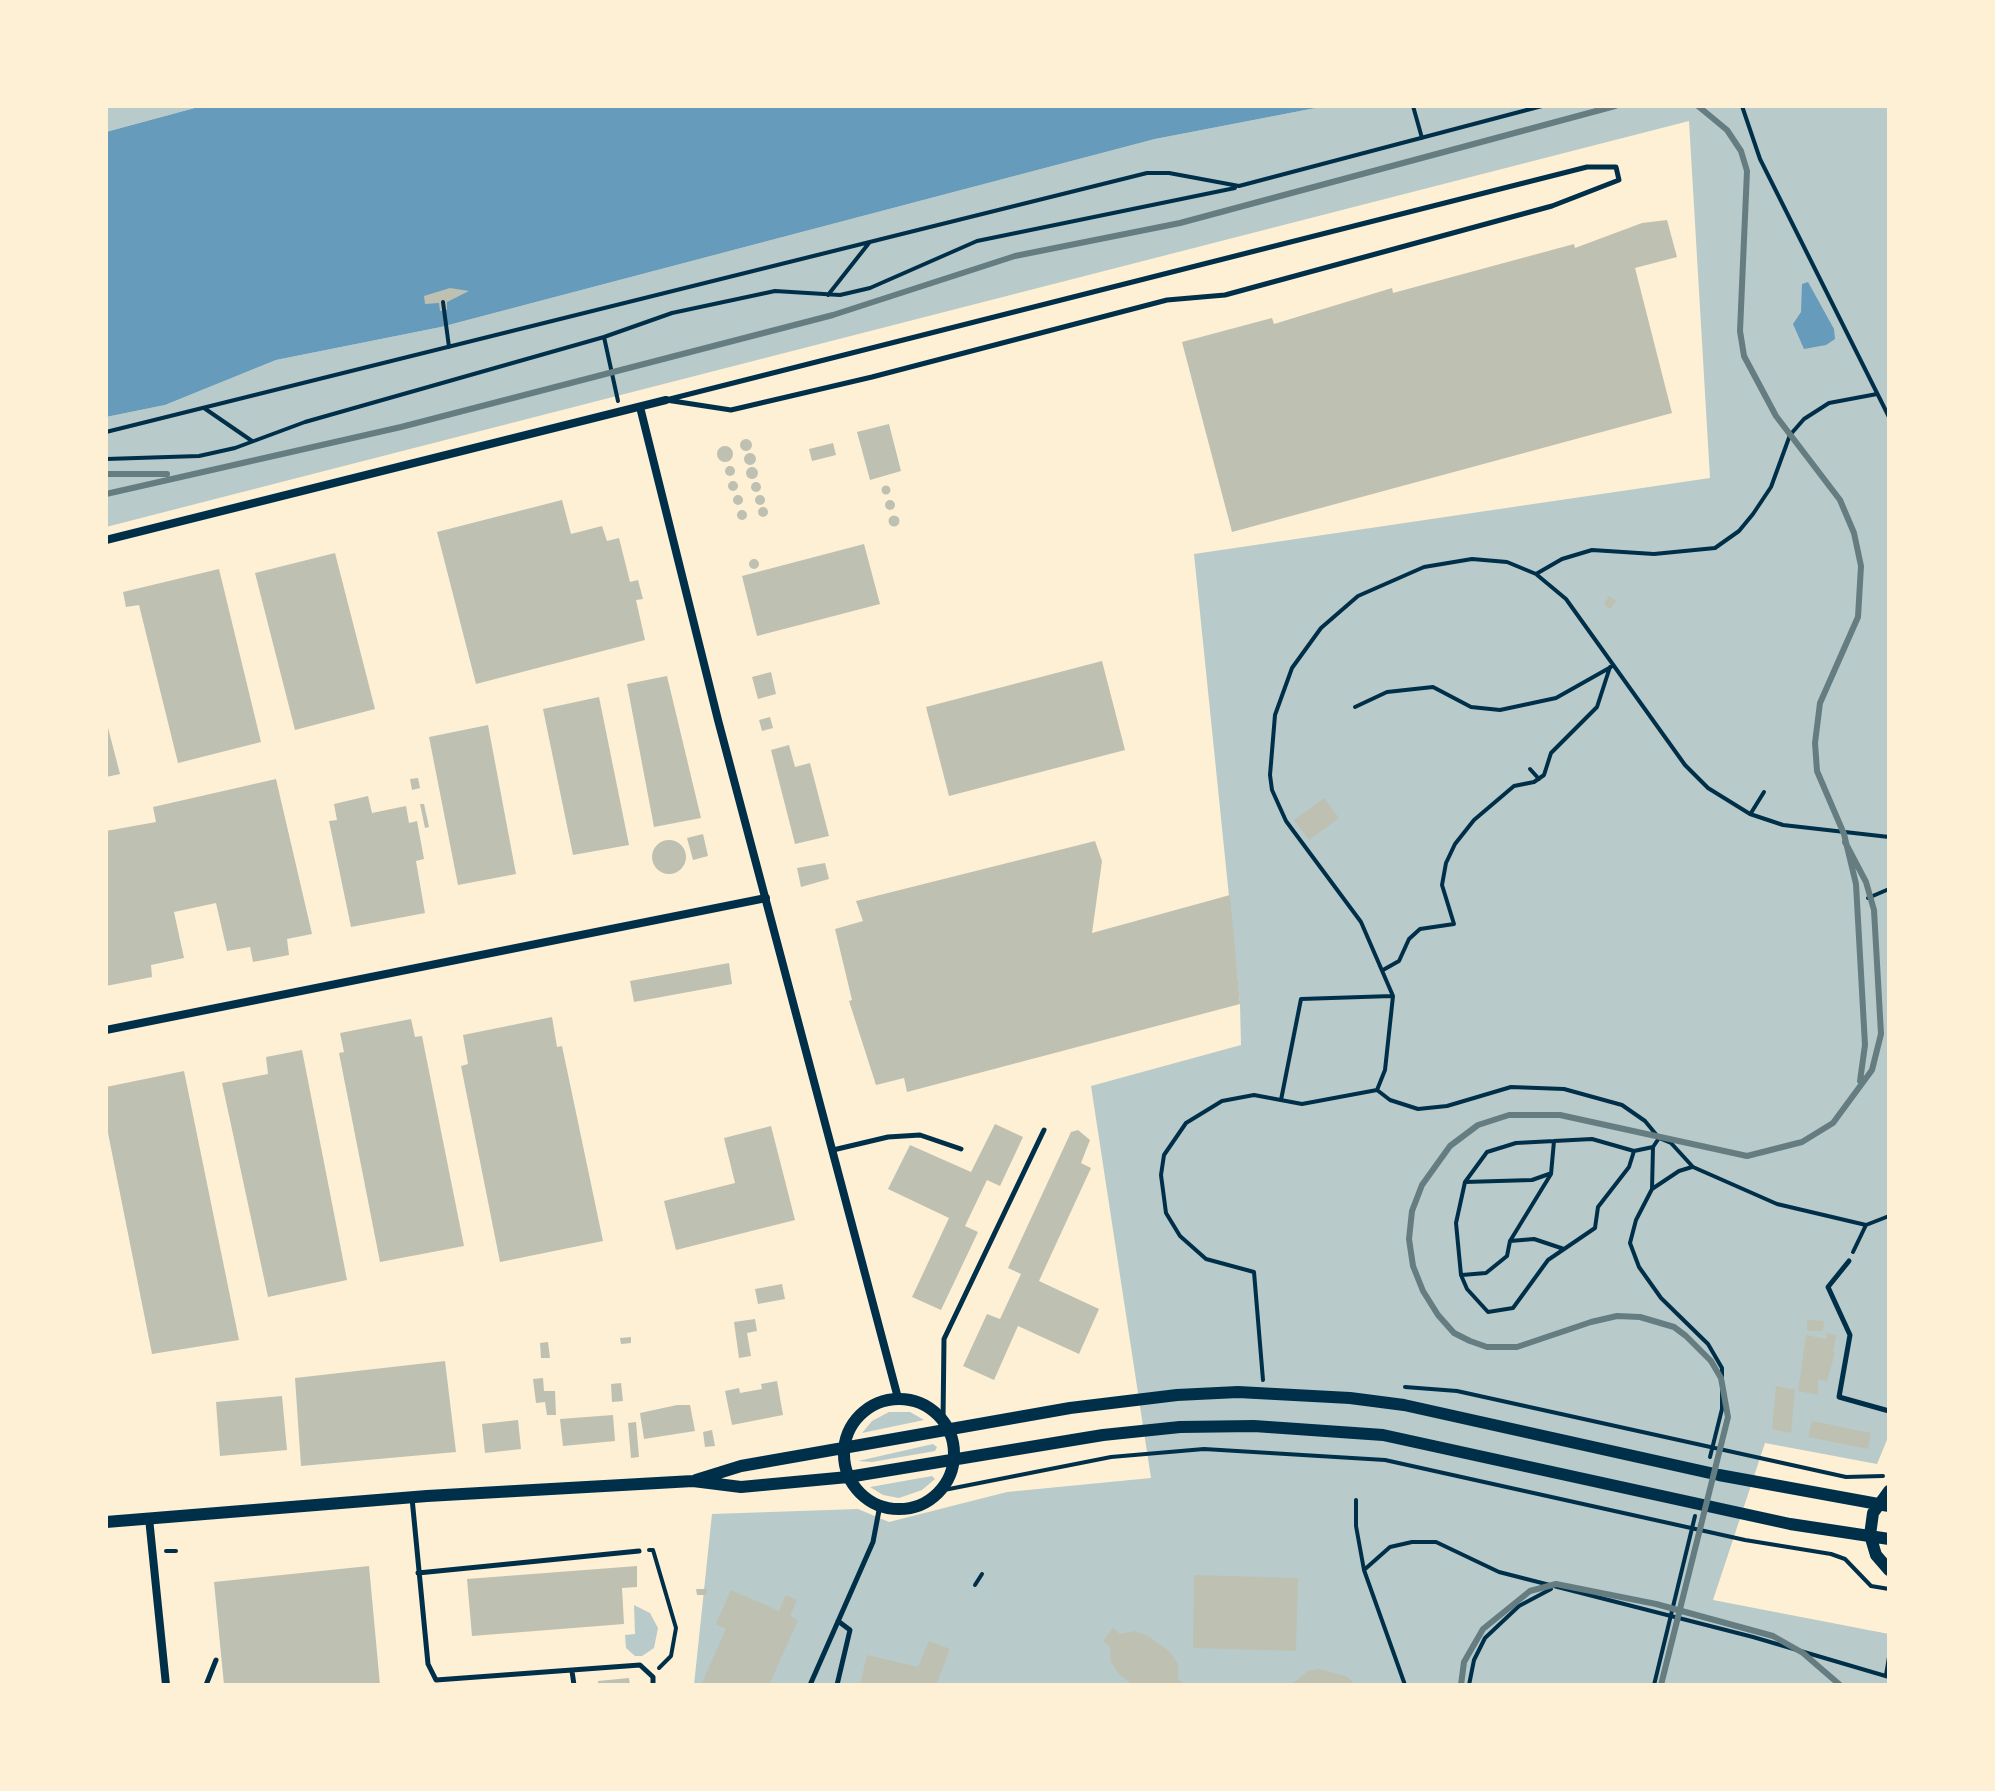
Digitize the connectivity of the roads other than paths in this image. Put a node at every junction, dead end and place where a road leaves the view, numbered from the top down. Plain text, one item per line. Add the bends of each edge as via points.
1 (666, 400) junction
2 (640, 407) junction
3 (106, 540) edge
4 (766, 898) junction
5 (106, 1030) edge
6 (1044, 1130) dead end
7 (961, 1149) dead end
8 (833, 1150) junction
9 (1849, 1261) road end
10 (898, 1398) junction
11 (1889, 1411) edge
12 (946, 1425) junction
13 (843, 1449) junction
14 (953, 1459) junction
15 (848, 1477) junction
16 (693, 1481) junction
17 (1889, 1491) edge
18 (412, 1497) junction
19 (1884, 1504) edge
20 (880, 1505) junction
21 (149, 1518) junction
22 (106, 1522) edge
23 (1870, 1535) junction
24 (1889, 1539) edge
25 (639, 1551) road end
26 (1889, 1570) edge
27 (418, 1573) junction
28 (838, 1621) junction
29 (216, 1660) dead end
30 (572, 1671) junction
31 (431, 1674) junction
32 (471, 1682) edge
33 (166, 1685) edge
34 (206, 1685) edge
35 (432, 1685) edge
36 (574, 1685) edge
37 (653, 1685) edge
38 (810, 1685) edge
39 (837, 1685) edge

1 - 1 lane via 1587,167 1616,167 1619,180 1552,206 1225,295 1167,300 731,410
1 - 2 street
2 - 3 street
2 - 4 street
4 - 5 street
4 - 8 street
6 - 12 lane via 944,1339
7 - 8 lane via 920,1135
8 - 10 street
9 - 11 lane via 1828,1287 1850,1335 1839,1397
10 - 12 main road via 918,1402
10 - 13 main road via 870,1407 856,1419
12 - 13 main road
12 - 14 main road
12 - 19 main road via 1177,1395 1238,1392 1350,1398 1458,1415 1719,1475
13 - 15 main road
13 - 16 main road via 741,1466
14 - 15 main road
14 - 20 main road via 939,1491 914,1506
14 - 23 main road via 1180,1427 1316,1428 1383,1435 1790,1524
15 - 16 main road via 741,1487
15 - 20 main road
16 - 18 main road
17 - 19 main road
18 - 21 main road
18 - 27 lane
19 - 23 main road
20 - 28 lane via 873,1542
21 - 22 main road
21 - 33 street
23 - 24 main road
23 - 26 main road via 1876,1555
25 - 27 lane
27 - 31 lane
28 - 38 lane
28 - 39 lane via 850,1630
29 - 34 lane
30 - 32 lane
30 - 36 lane
30 - 37 lane via 640,1665 652,1674
31 - 32 lane via 442,1681
31 - 35 lane

